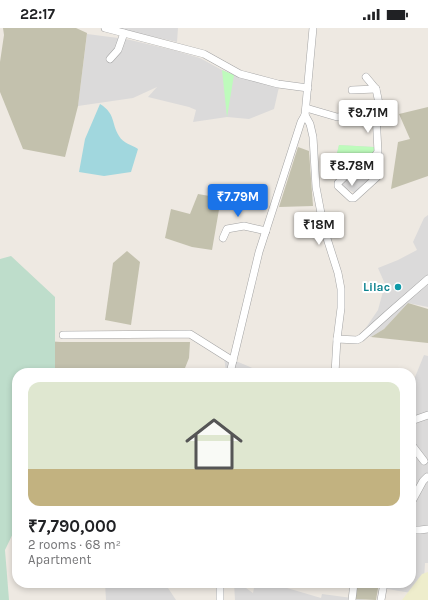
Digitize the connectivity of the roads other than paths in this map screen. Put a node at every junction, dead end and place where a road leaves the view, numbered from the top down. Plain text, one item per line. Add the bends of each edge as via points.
1 (105, 28) edge
2 (313, 28) edge
3 (124, 33) junction
4 (110, 59) dead end
5 (366, 77) dead end
6 (308, 88) junction
7 (376, 89) junction
8 (352, 90) dead end
9 (305, 111) junction
10 (376, 114) junction
11 (368, 165) junction
12 (266, 231) junction
13 (223, 238) dead end
14 (428, 279) edge
15 (72, 335) dead end
16 (337, 339) junction
17 (233, 362) junction
18 (231, 368) edge
19 (335, 368) edge
20 (428, 415) edge
21 (416, 419) edge
22 (416, 451) edge
23 (424, 461) dead end
24 (427, 477) dead end
25 (416, 494) edge
26 (428, 529) edge
27 (416, 530) edge
28 (220, 588) edge
29 (353, 588) edge
30 (383, 588) edge
31 (220, 600) edge
32 (352, 600) edge
33 (381, 600) edge

1 - 3 street
2 - 6 street
3 - 4 street via 118,50
3 - 6 street via 204,54 240,74 278,84
5 - 7 street
6 - 9 street
7 - 8 street
7 - 10 street via 381,113
9 - 10 street via 336,117
9 - 12 street
9 - 16 street via 313,137 316,188 324,229 341,289
10 - 11 street via 378,152
11 - 11 street via 377,177 351,198 338,183 360,161
12 - 13 street via 244,226 227,229
12 - 17 street
14 - 16 street via 362,338
15 - 17 street via 63,335 190,334
16 - 19 street
17 - 18 street
20 - 21 street
22 - 23 street
24 - 25 street
26 - 27 street
28 - 31 street
29 - 32 street
30 - 33 street

